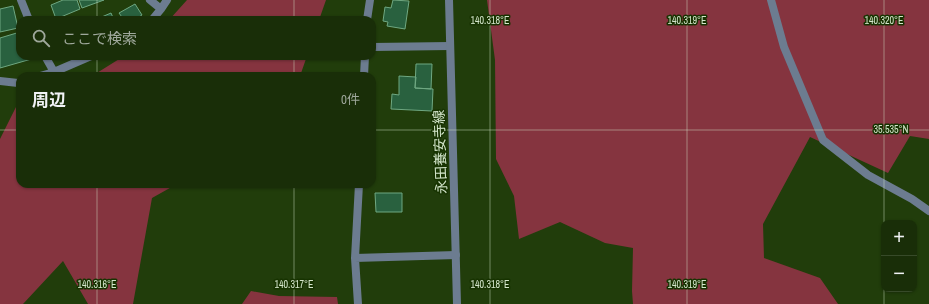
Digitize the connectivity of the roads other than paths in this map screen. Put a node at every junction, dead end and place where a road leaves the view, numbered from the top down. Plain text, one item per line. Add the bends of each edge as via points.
1 (21, 0) edge
2 (150, 0) edge
3 (166, 0) edge
4 (370, 0) edge
5 (450, 0) edge
6 (772, 0) edge
7 (161, 9) junction
8 (27, 16) edge
9 (155, 16) edge
10 (368, 16) edge
11 (450, 46) junction
12 (376, 47) edge
13 (47, 60) edge
14 (82, 60) edge
15 (365, 60) edge
16 (54, 72) joint
17 (364, 72) edge
18 (0, 81) edge
19 (16, 82) edge
20 (359, 188) edge
21 (929, 211) edge
22 (456, 255) junction
23 (355, 258) junction
24 (358, 304) edge
25 (457, 304) edge

1 - 8 street
2 - 7 street
3 - 7 street
4 - 10 street
5 - 11 street, 永田養安寺線
6 - 21 street via 784,47 822,140 868,175
7 - 9 street
11 - 12 street
11 - 22 street, 永田養安寺線
13 - 16 street
14 - 16 street
15 - 17 street
18 - 19 street
20 - 23 street
22 - 23 street
22 - 25 street, 永田養安寺線
23 - 24 street

